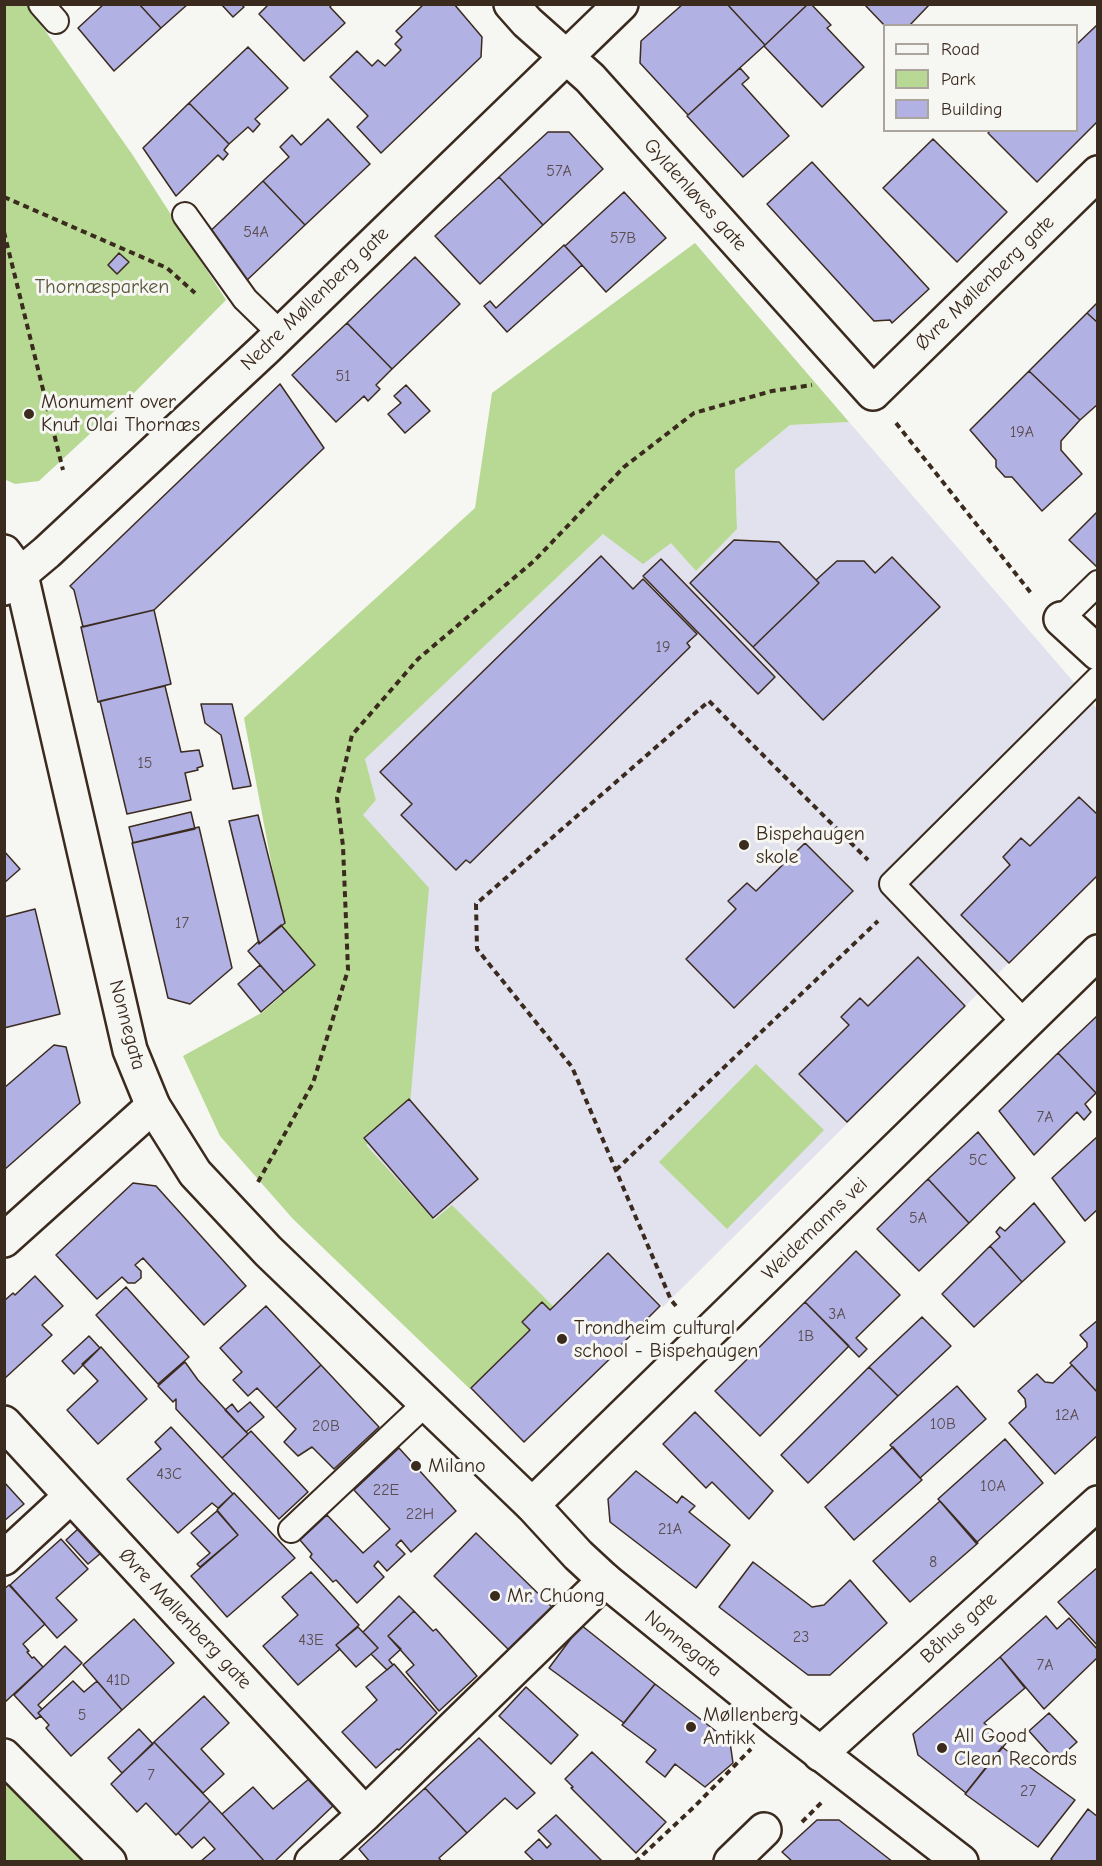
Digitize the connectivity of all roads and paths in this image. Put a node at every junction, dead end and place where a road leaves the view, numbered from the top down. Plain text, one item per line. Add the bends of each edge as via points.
1 (511, 4) edge
2 (621, 4) edge
3 (565, 56) junction
4 (1098, 173) edge
5 (4, 197) edge
6 (185, 215) dead end
7 (4, 232) edge
8 (199, 297) dead end
9 (281, 334) junction
10 (813, 385) dead end
11 (873, 393) junction
12 (63, 470) dead end
13 (10, 572) edge
14 (1098, 583) edge
15 (1061, 619) junction
16 (1098, 653) edge
17 (1098, 679) edge
18 (898, 890) junction
19 (1098, 952) edge
20 (1025, 1023) junction
21 (153, 1106) junction
22 (616, 1170) junction
23 (253, 1191) dead end
24 (4, 1240) edge
25 (676, 1306) dead end
26 (425, 1404) junction
27 (4, 1423) edge
28 (71, 1496) junction
29 (1098, 1503) edge
30 (531, 1505) junction
31 (291, 1530) dead end
32 (4, 1558) edge
33 (605, 1580) junction
34 (758, 1743) dead end
35 (820, 1754) junction
36 (4, 1756) edge
37 (365, 1814) junction
38 (764, 1830) dead end
39 (109, 1862) edge
40 (312, 1862) edge
41 (635, 1862) edge
42 (731, 1862) edge
43 (961, 1862) edge

1 - 3 street, Gyldenløves gate
2 - 3 street, Nedre Møllenberg gate
3 - 9 street, Nedre Møllenberg gate
3 - 11 street, Gyldenløves gate via 590,78
4 - 11 street, Øvre Møllenberg gate
5 - 8 path via 167,268
6 - 9 lane via 245,299
7 - 12 path
9 - 13 street, Nedre Møllenberg gate
10 - 23 path via 772,391 694,413 624,467 534,561 418,659 352,735 337,798 348,970 313,1083
11 - 15 path via 1031,592
13 - 21 street, Nonnegata via 130,1050
14 - 15 lane
15 - 16 street
17 - 18 lane
18 - 20 lane
18 - 22 path
18 - 22 path via 709,701 476,904 477,949 572,1067
19 - 20 street, Weidemanns vei
20 - 30 street, Weidemanns vei
21 - 24 street
21 - 26 street, Nonnegata via 195,1173 268,1251
22 - 25 path
26 - 30 street, Nonnegata
26 - 31 lane
27 - 28 street, Øvre Møllenberg gate
28 - 32 street
28 - 37 street, Øvre Møllenberg gate
29 - 35 street, Båhus gate
30 - 33 street, Nonnegata
33 - 35 street, Nonnegata
33 - 37 street
34 - 41 path
35 - 43 street, Nonnegata
36 - 39 street
37 - 40 street
38 - 42 street

